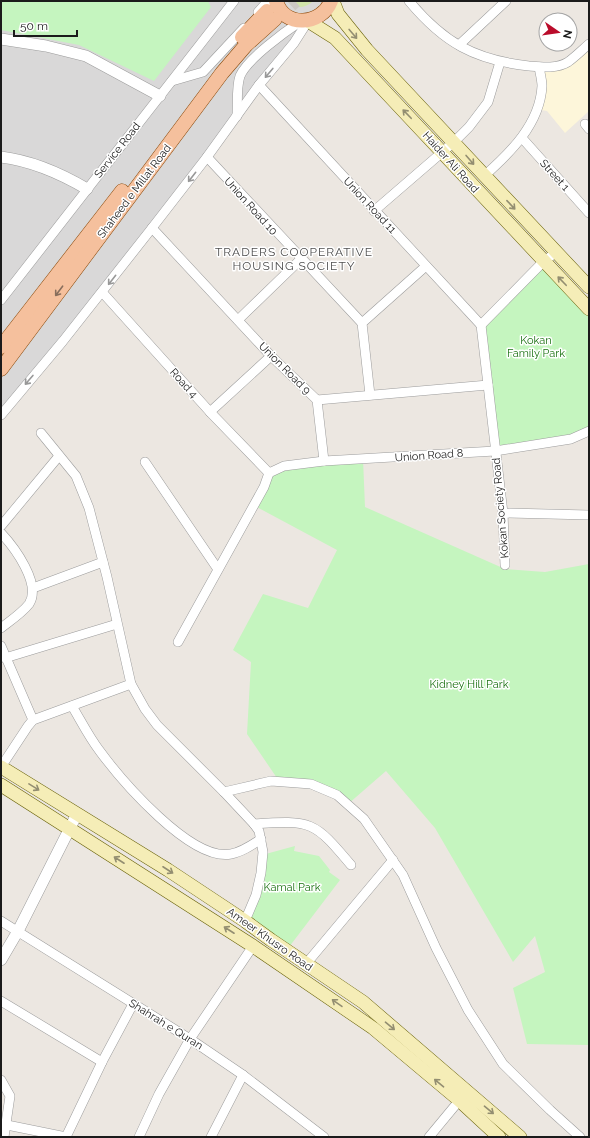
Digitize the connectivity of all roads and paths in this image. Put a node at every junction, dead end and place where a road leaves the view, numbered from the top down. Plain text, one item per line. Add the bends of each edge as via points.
1 (233, 1) edge
2 (332, 1) edge
3 (408, 1) edge
4 (506, 1) edge
5 (271, 8) edge
6 (305, 21) junction
7 (1, 39) edge
8 (589, 44) edge
9 (459, 45) junction
10 (500, 62) junction
11 (539, 67) junction
12 (172, 82) junction
13 (259, 85) junction
14 (160, 96) junction
15 (237, 116) junction
16 (522, 138) junction
17 (454, 142) junction
18 (442, 151) junction
19 (1, 156) edge
20 (207, 157) junction
21 (484, 176) junction
22 (87, 189) junction
23 (374, 211) junction
24 (589, 212) edge
25 (152, 228) junction
26 (555, 253) junction
27 (300, 260) junction
28 (543, 262) junction
29 (426, 266) junction
30 (589, 287) edge
31 (102, 292) junction
32 (1, 300) edge
33 (589, 309) edge
34 (238, 320) junction
35 (362, 324) junction
36 (481, 325) junction
37 (1, 347) edge
38 (271, 356) junction
39 (1, 369) edge
40 (488, 385) junction
41 (370, 395) junction
42 (317, 400) junction
43 (210, 412) junction
44 (1, 415) edge
45 (589, 431) edge
46 (41, 433) dead end
47 (495, 451) junction
48 (59, 456) junction
49 (145, 462) dead end
50 (324, 462) junction
51 (269, 472) junction
52 (503, 513) junction
53 (589, 515) edge
54 (1, 526) edge
55 (1, 533) edge
56 (103, 562) junction
57 (505, 565) dead end
58 (217, 568) junction
59 (32, 588) junction
60 (117, 624) junction
61 (1, 628) edge
62 (178, 642) dead end
63 (1, 646) edge
64 (5, 658) junction
65 (131, 684) junction
66 (72, 706) junction
67 (33, 720) junction
68 (1, 767) edge
69 (1, 785) edge
70 (224, 792) junction
71 (77, 814) junction
72 (254, 824) junction
73 (69, 828) junction
74 (261, 839) junction
75 (393, 860) junction
76 (351, 865) dead end
77 (1, 921) edge
78 (245, 921) junction
79 (18, 931) junction
80 (253, 946) junction
81 (1, 960) edge
82 (306, 964) junction
83 (1, 1001) edge
84 (133, 1004) junction
85 (190, 1038) junction
86 (102, 1062) junction
87 (243, 1075) junction
88 (1, 1080) edge
89 (463, 1096) junction
90 (7, 1125) junction
91 (514, 1135) edge
92 (4, 1137) edge
93 (66, 1137) edge
94 (139, 1137) edge
95 (211, 1137) edge
96 (324, 1137) edge
97 (429, 1137) edge
98 (500, 1137) edge
99 (580, 1137) edge

1 - 12 street, Service Road
2 - 6 main road via 324,13
2 -> 17 main road, Haider Ali Road via 338,14 367,50
3 - 9 street via 448,39
4 - 9 street
5 - 6 main road via 278,6 284,14 293,19
5 - 12 street via 203,72
5 - 37 main road, Shaheed e Millat Road via 220,64
5 -> 39 main road, Shaheed e Millat Road via 246,46 222,73
6 -> 13 street via 294,43
6 - 15 street via 277,37 243,71 238,84
18 -> 6 main road, Haider Ali Road via 335,38
7 - 14 street via 86,56
8 - 11 street via 567,62
9 - 10 street via 475,54
10 - 11 street
10 - 17 street via 488,102
11 - 16 street via 542,86 540,98
12 - 14 street, Service Road
13 - 15 street
13 - 23 street, Union Road 11
14 - 22 street, Service Road
15 - 20 street
16 - 21 street
16 - 24 street, Street 1
17 - 18 street
17 -> 21 main road, Haider Ali Road
18 - 23 street
18 - 28 main road, Haider Ali Road
19 - 22 street via 32,162
20 -> 25 street
20 - 27 street, Union Road 10
21 -> 26 main road, Haider Ali Road
22 - 32 street, Service Road
23 - 29 street, Union Road 11
25 -> 31 street
25 - 34 street, Union Road 9
26 - 28 street
26 - 30 main road, Haider Ali Road
27 - 34 street
27 - 35 street, Union Road 10
33 -> 28 main road, Haider Ali Road
28 - 36 street
29 - 35 street
29 - 36 street, Union Road 11
31 - 43 street, Road 4
31 -> 44 street
34 - 38 street, Union Road 9
35 - 41 street
36 - 40 street, Kokan Society Road
38 - 42 street, Union Road 9
38 - 43 street
40 - 41 street, Union Road 9
40 - 47 street, Kokan Society Road
41 - 42 street, Union Road 9
42 - 50 street
43 - 51 street, Road 4
45 - 47 street, Union Road 8 via 571,439
46 - 48 street
47 - 50 street, Union Road 8
47 - 52 street, Kokan Society Road
48 - 54 street
48 - 56 street via 76,476 89,508
49 - 58 street
50 - 51 street, Union Road 8 via 284,466
51 - 58 street via 264,487
52 - 53 street
52 - 57 street, Kokan Society Road
55 - 59 street via 22,560
56 - 59 street
56 - 60 street
58 - 62 street
59 - 61 street via 29,604
60 - 64 street
60 - 65 street
63 - 64 street
64 - 67 street
65 - 66 street
65 - 70 street via 157,725
66 - 67 street
66 - 74 street via 98,749 131,790 175,831 201,848 230,854 245,849
67 - 68 street
68 -> 71 main road, Ameer Khusro Road
69 - 73 main road, Ameer Khusro Road
70 - 72 street
70 - 75 street via 271,781 311,784 326,789 337,795 364,819
71 - 73 street
71 -> 78 main road, Ameer Khusro Road
72 - 74 street
72 - 76 street via 304,823 316,828
73 - 79 street
80 -> 73 main road, Ameer Khusro Road
74 - 78 street via 261,873 256,895
75 - 82 street
75 - 99 street via 403,875 468,1010 503,1064
77 - 79 street, Shahrah e Quran
78 - 82 main road, Ameer Khusro Road
79 - 81 street
79 - 84 street, Shahrah e Quran
80 - 85 street
89 -> 80 main road, Ameer Khusro Road via 373,1028
82 -> 89 main road, Ameer Khusro Road via 363,1002
83 - 86 street
84 - 85 street, Shahrah e Quran
84 - 86 street
85 - 87 street, Shahrah e Quran
85 - 94 street
86 - 93 street
87 - 95 street
87 - 96 street, Shahrah e Quran
88 - 90 street via 10,1096
89 -> 91 main road, Ameer Khusro Road
89 - 97 street
89 - 98 main road, Ameer Khusro Road
90 - 92 street
90 - 93 street

